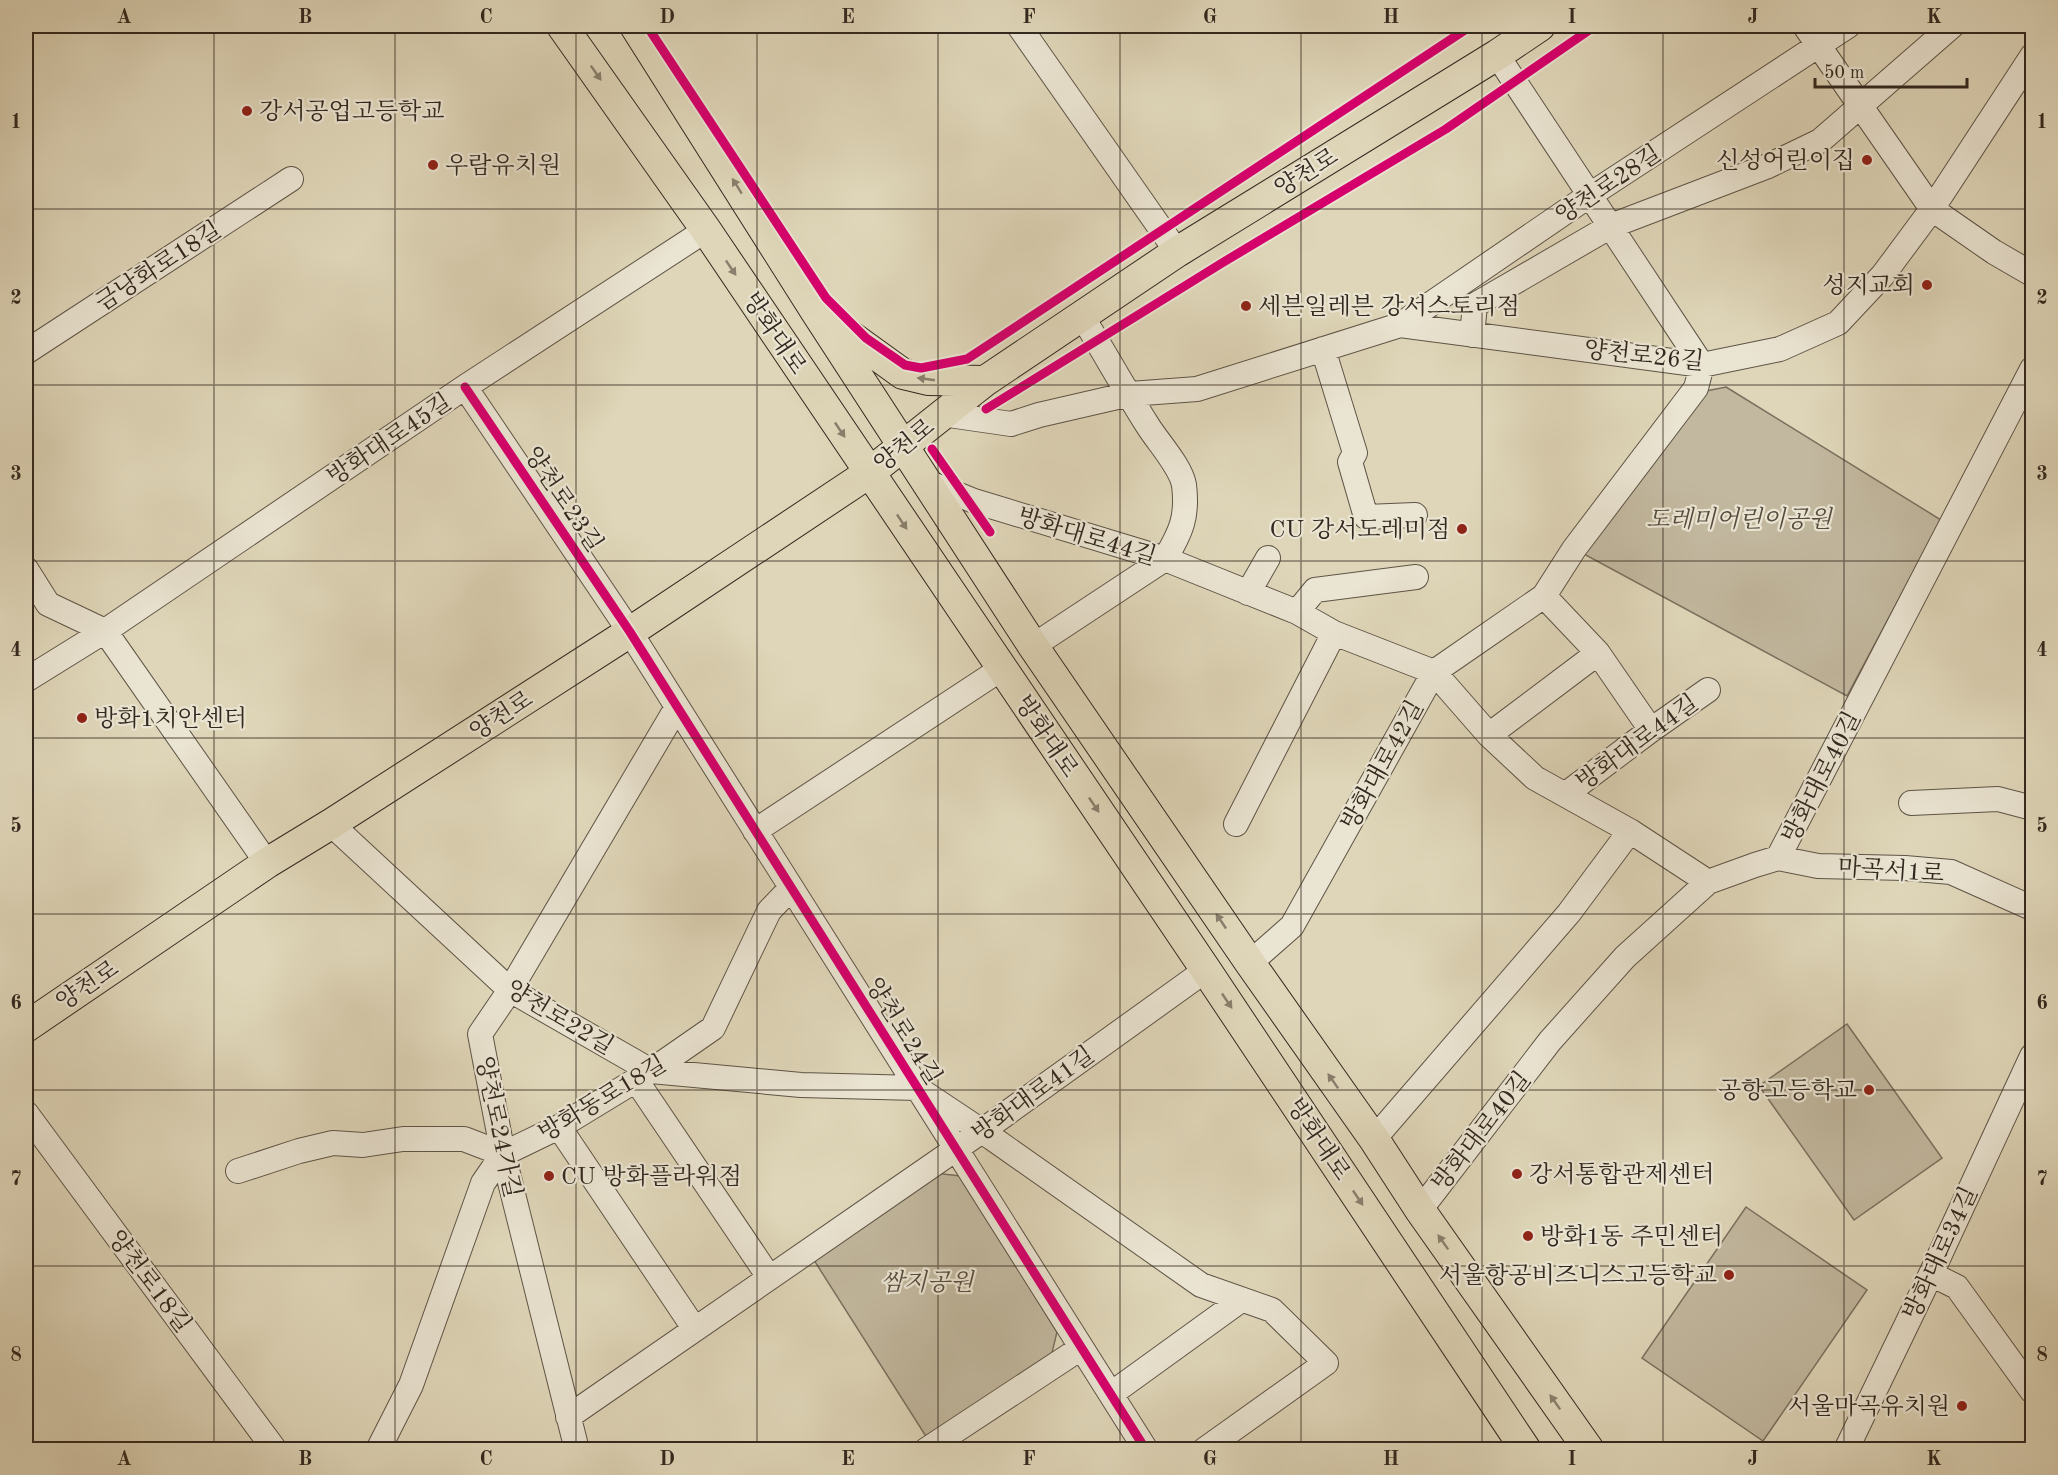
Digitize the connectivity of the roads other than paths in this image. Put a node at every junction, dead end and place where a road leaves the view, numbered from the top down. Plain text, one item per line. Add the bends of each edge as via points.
1 (562, 26) edge
2 (635, 26) edge
3 (1019, 26) edge
4 (1540, 26) edge
5 (1848, 26) edge
6 (1952, 26) edge
7 (1812, 35) edge
8 (1497, 55) junction
9 (2032, 56) edge
10 (1861, 106) junction
11 (291, 179) dead end
12 (1590, 195) junction
13 (1932, 210) junction
14 (1611, 226) junction
15 (705, 230) junction
16 (1177, 252) junction
17 (2032, 274) edge
18 (816, 312) junction
19 (1082, 316) junction
20 (1400, 325) junction
21 (1472, 334) junction
22 (1323, 349) junction
23 (26, 352) edge
24 (1702, 365) junction
25 (2032, 369) edge
26 (985, 381) junction
27 (465, 387) junction
28 (1130, 394) junction
29 (942, 414) junction
30 (904, 447) junction
31 (869, 474) junction
32 (925, 481) junction
33 (1414, 515) dead end
34 (1268, 558) dead end
35 (1165, 559) junction
36 (26, 569) edge
37 (1416, 577) dead end
38 (1248, 593) junction
39 (1544, 596) junction
40 (1297, 612) junction
41 (105, 631) junction
42 (630, 632) junction
43 (1334, 633) junction
44 (1033, 646) junction
45 (1598, 653) junction
46 (1001, 669) junction
47 (1434, 672) junction
48 (26, 680) edge
49 (1708, 690) dead end
50 (677, 707) junction
51 (1651, 730) junction
52 (1489, 735) junction
53 (1566, 794) junction
54 (1911, 803) dead end
55 (2032, 808) edge
56 (331, 824) junction
57 (1236, 824) dead end
58 (755, 831) junction
59 (1630, 831) junction
60 (1778, 858) junction
61 (267, 862) junction
62 (1708, 882) junction
63 (791, 888) junction
64 (2032, 908) edge
65 (1250, 963) junction
66 (1206, 970) junction
67 (510, 990) junction
68 (26, 1027) edge
69 (2032, 1056) edge
70 (644, 1076) junction
71 (917, 1088) junction
72 (26, 1113) edge
73 (559, 1126) junction
74 (982, 1131) junction
75 (1374, 1138) junction
76 (956, 1149) junction
77 (503, 1154) junction
78 (238, 1172) dead end
79 (1420, 1210) junction
80 (1931, 1274) junction
81 (769, 1277) junction
82 (1241, 1300) junction
83 (694, 1328) junction
84 (1081, 1348) junction
85 (2032, 1391) edge
86 (1111, 1395) junction
87 (568, 1417) junction
88 (1516, 1446) edge
89 (275, 1449) edge
90 (378, 1449) edge
91 (577, 1449) edge
92 (926, 1449) edge
93 (1146, 1449) edge
94 (1204, 1449) edge
95 (1589, 1449) edge
96 (1846, 1449) edge

1 -> 15 main road, 방화대로
18 -> 2 main road, 방화대로
3 - 16 street
4 - 8 main road, 양천로
5 - 7 street, 양천로28길
6 - 10 street, 양천로28길
7 - 10 street
7 - 12 street, 양천로28길
8 - 12 street
8 - 16 main road, 양천로
9 - 13 street, 양천로26길
10 - 13 street
10 - 14 street, 양천로28길 via 1820,141
11 - 23 street, 금낭화로18길
12 - 14 street
12 - 20 street, 양천로28길
13 - 17 street
13 - 24 street, 양천로26길 via 1883,275 1838,323 1780,349
14 - 21 street via 1475,305
14 - 24 street
15 - 27 street, 방화대로45길
15 -> 31 main road, 방화대로
16 - 19 main road, 양천로
26 -> 18 main road via 928,380 903,374
18 - 30 main road, 방화대로
19 - 26 main road, 양천로
19 - 28 street
20 - 21 street, 양천로26길
20 - 22 street, 양천로26길
21 - 24 street, 양천로26길
22 - 28 street, 양천로26길 via 1197,389
22 - 33 street via 1355,453 1350,462 1366,517
24 - 39 street, 방화대로42길 via 1695,388 1574,549
25 - 60 street, 방화대로40길
26 - 29 main road, 양천로
27 - 41 street, 방화대로45길
27 - 42 street, 양천로23길
28 - 29 street, 양천로26길 via 1011,424
28 - 35 street via 1184,483 1185,516
29 - 30 main road, 양천로
30 - 31 main road, 양천로
30 - 32 main road, 방화대로
31 - 42 main road, 양천로
31 -> 46 main road, 방화대로
32 - 35 street, 방화대로44길 via 974,501
32 - 44 main road, 방화대로
34 - 38 street
35 - 38 street, 방화대로44길
35 - 44 street
36 - 41 street via 48,604
37 - 40 street via 1315,590
38 - 40 street, 방화대로44길
39 - 45 street
39 - 47 street, 방화대로42길
40 - 43 street, 방화대로44길
41 - 48 street, 방화대로45길
41 - 61 street
42 - 50 street, 양천로24길
42 - 56 main road, 양천로
43 - 47 street, 방화대로44길
43 - 57 street
65 -> 44 main road, 방화대로
45 - 51 street
45 - 52 street
46 - 58 street
46 -> 66 main road, 방화대로
47 - 52 street, 방화대로44길
47 - 65 street, 방화대로42길 via 1292,926
49 - 51 street, 방화대로44길
50 - 58 street, 양천로24길
50 - 67 street, 양천로24가길
51 - 53 street, 방화대로44길
52 - 53 street, 방화대로44길 via 1535,778
53 - 59 street, 방화대로44길
54 - 55 street via 1998,799
56 - 61 main road, 양천로
56 - 67 street, 양천로22길
58 - 63 street, 양천로24길
59 - 62 street, 방화대로44길
59 - 75 street, 방화대로 via 1569,913
60 - 62 street, 방화대로40길
60 - 64 street, 마곡서1로 via 1818,866 1952,872
61 - 68 main road, 양천로
62 - 79 street, 방화대로40길 via 1625,957 1550,1041
63 - 70 street, 방화동로18길 via 769,911 713,1028
63 - 71 street, 양천로24길
75 -> 65 main road, 방화대로
66 - 74 street, 방화대로41길
66 -> 88 main road, 방화대로
67 - 70 street, 양천로22길
67 - 77 street, 양천로24가길 via 480,1034
69 - 80 street, 방화대로34길
70 - 71 street, 양천로22길
70 - 73 street, 방화동로18길
70 - 81 street
71 - 74 street
71 - 76 street, 양천로24길
72 - 89 street, 양천로18길
73 - 77 street, 방화동로18길
73 - 83 street
74 - 76 street, 방화대로41길
74 - 82 street via 1201,1285
75 - 79 main road, 방화대로
76 - 81 street, 방화대로41길
76 - 84 street, 양천로24길
77 - 78 street via 464,1139 333,1143
77 - 87 street, 양천로24가길
77 - 90 street, 방화동로18길 via 483,1183 411,1385
95 -> 79 main road, 방화대로
80 - 85 street via 1957,1287
80 - 96 street, 방화대로34길
81 - 83 street, 방화대로41길
82 - 86 street
82 - 94 street via 1272,1310 1326,1363
83 - 87 street, 방화대로41길
84 - 86 street, 양천로24길
84 - 92 street
86 - 93 street, 양천로24길
87 - 91 street, 양천로24가길

